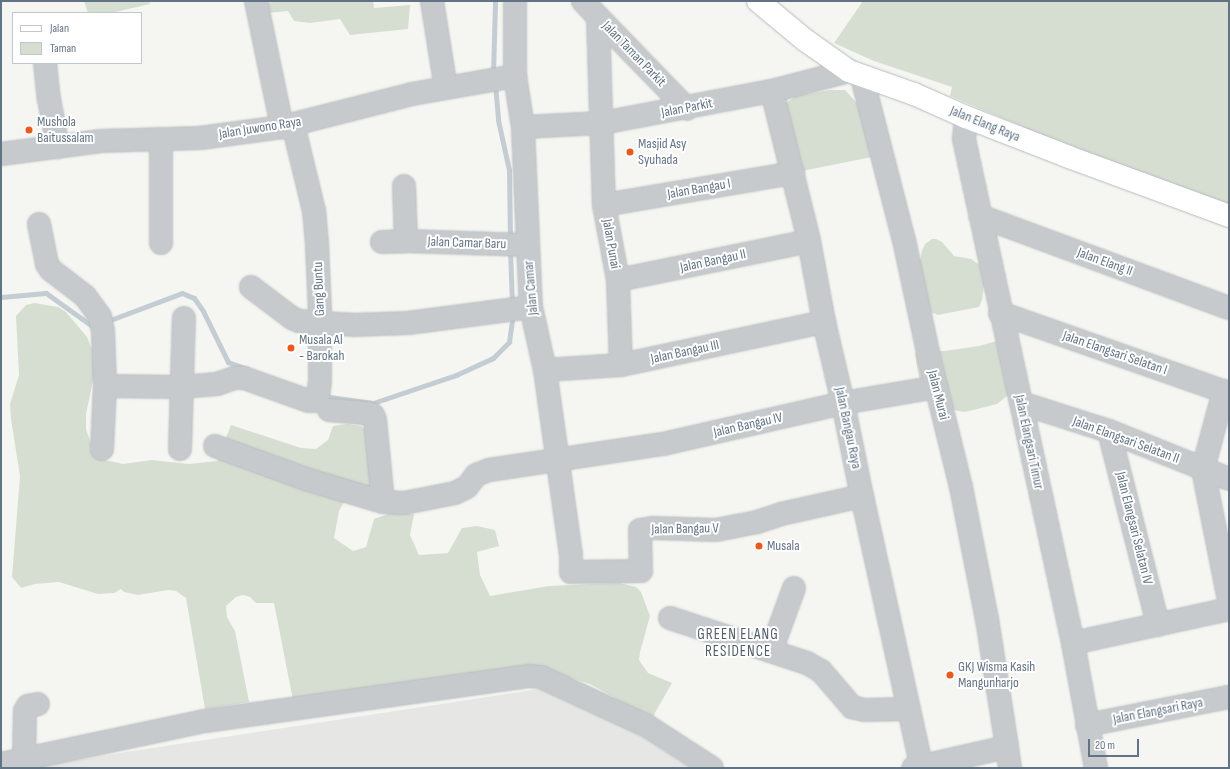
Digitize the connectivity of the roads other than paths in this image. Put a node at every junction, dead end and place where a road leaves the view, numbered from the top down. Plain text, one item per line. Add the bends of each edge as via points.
1 (256, 1) edge
2 (432, 1) edge
3 (516, 1) edge
4 (582, 1) edge
5 (758, 1) edge
6 (598, 17) junction
7 (45, 64) edge
8 (856, 74) junction
9 (504, 78) junction
10 (446, 88) junction
11 (772, 91) junction
12 (686, 109) junction
13 (966, 117) junction
14 (602, 123) junction
15 (287, 125) junction
16 (523, 127) junction
17 (161, 139) junction
18 (58, 147) junction
19 (1, 154) edge
20 (793, 173) junction
21 (404, 186) dead end
22 (604, 205) junction
23 (980, 216) junction
24 (1229, 216) edge
25 (39, 224) dead end
26 (406, 240) junction
27 (809, 241) junction
28 (382, 242) dead end
29 (161, 243) dead end
30 (518, 245) junction
31 (618, 280) junction
32 (252, 287) dead end
33 (1229, 308) edge
34 (518, 309) junction
35 (1000, 313) junction
36 (184, 318) dead end
37 (824, 322) junction
38 (320, 323) junction
39 (621, 365) junction
40 (545, 370) junction
41 (114, 386) junction
42 (182, 387) junction
43 (936, 387) junction
44 (1227, 392) edge
45 (322, 397) junction
46 (843, 403) junction
47 (1021, 404) junction
48 (1109, 431) junction
49 (215, 446) dead end
50 (102, 449) dead end
51 (180, 449) dead end
52 (558, 460) junction
53 (1203, 469) junction
54 (1229, 479) edge
55 (862, 496) junction
56 (383, 502) junction
57 (571, 572) joint
58 (794, 588) dead end
59 (1229, 600) edge
60 (1229, 609) edge
61 (670, 618) dead end
62 (1158, 626) junction
63 (1072, 643) junction
64 (771, 651) junction
65 (1229, 697) edge
66 (38, 704) dead end
67 (909, 709) junction
68 (1087, 725) junction
69 (24, 758) junction
70 (1009, 758) edge
71 (1, 764) edge
72 (919, 767) edge
73 (712, 768) edge
74 (1096, 768) edge

1 - 15 street, Gang Buntu
2 - 10 street
3 - 9 street, Jalan Camar
4 - 6 street, Jalan Taman Parkit
5 - 8 main road, Jalan Elang Raya via 805,40
6 - 12 street, Jalan Taman Parkit
6 - 14 street, Jalan Taman Parkit
7 - 18 street
8 - 11 street, Jalan Parkit
8 - 13 main road, Jalan Elang Raya via 914,94
8 - 43 street, Jalan Murai via 904,240
9 - 10 street, Jalan Juwono Raya
9 - 16 street, Jalan Camar
10 - 15 street, Jalan Juwono Raya
11 - 12 street, Jalan Parkit
11 - 20 street, Jalan Bangau Raya
12 - 14 street, Jalan Parkit
13 - 23 street, Jalan Elangsari Timur via 964,140
13 - 24 main road, Jalan Elang Raya
14 - 16 street, Jalan Parkit
14 - 22 street, Jalan Punai
15 - 17 street, Jalan Juwono Raya via 200,138
15 - 38 street, Gang Buntu via 314,211
16 - 30 street, Jalan Camar
17 - 18 street, Jalan Juwono Raya via 101,141
17 - 29 street
18 - 19 street, Jalan Juwono Raya
20 - 22 street, Jalan Bangau I
20 - 27 street, Jalan Bangau Raya
21 - 26 street
22 - 31 street, Jalan Punai
23 - 33 street, Jalan Elang II
23 - 35 street, Jalan Elangsari Timur
25 - 41 street via 47,264 51,270 85,296 101,324
26 - 28 street, Jalan Camar Baru
26 - 30 street, Jalan Camar Baru
27 - 31 street, Jalan Bangau II
27 - 37 street, Jalan Bangau Raya
30 - 34 street, Jalan Camar
31 - 39 street, Jalan Punai
32 - 38 street via 292,318
34 - 38 street via 408,323
34 - 40 street, Jalan Camar
35 - 44 street, Jalan Elangsari Selatan I
35 - 47 street, Jalan Elangsari Timur
36 - 42 street
37 - 39 street, Jalan Bangau III
37 - 46 street, Jalan Bangau Raya
38 - 45 street, Gang Buntu
39 - 40 street, Jalan Bangau III
40 - 52 street, Jalan Camar
41 - 42 street
41 - 50 street
42 - 45 street via 217,384 234,378 244,378 309,401
42 - 51 street
43 - 46 street, Jalan Bangau IV
43 - 70 street, Jalan Murai via 961,487 987,620
44 - 53 street
45 - 56 street via 373,415
46 - 52 street, Jalan Bangau IV via 663,444
46 - 55 street, Jalan Bangau Raya
47 - 48 street, Jalan Elangsari Selatan II
47 - 63 street, Jalan Elangsari Timur
48 - 53 street, Jalan Elangsari Selatan II
48 - 62 street, Jalan Elangsari Selatan IV
49 - 56 street, Jalan Bangau IV via 309,480
52 - 56 street, Jalan Bangau IV via 489,470 476,475 467,486 446,496 404,503
52 - 57 street, Jalan Camar via 571,554
53 - 54 street, Jalan Elangsari Selatan II
53 - 59 street
55 - 57 street, Jalan Bangau V via 716,530 640,530 642,571
55 - 67 street, Jalan Bangau Raya
58 - 64 street
60 - 62 street
61 - 64 street
62 - 63 street
63 - 68 street, Jalan Elangsari Timur
64 - 67 street via 807,663 821,671 852,707 864,710
65 - 68 street, Jalan Elangsari Raya
66 - 69 street via 28,706 24,711
67 - 72 street, Jalan Bangau Raya
68 - 74 street, Jalan Elangsari Timur
69 - 71 street
69 - 73 street via 205,721 528,676 541,677 647,726
70 - 72 street

